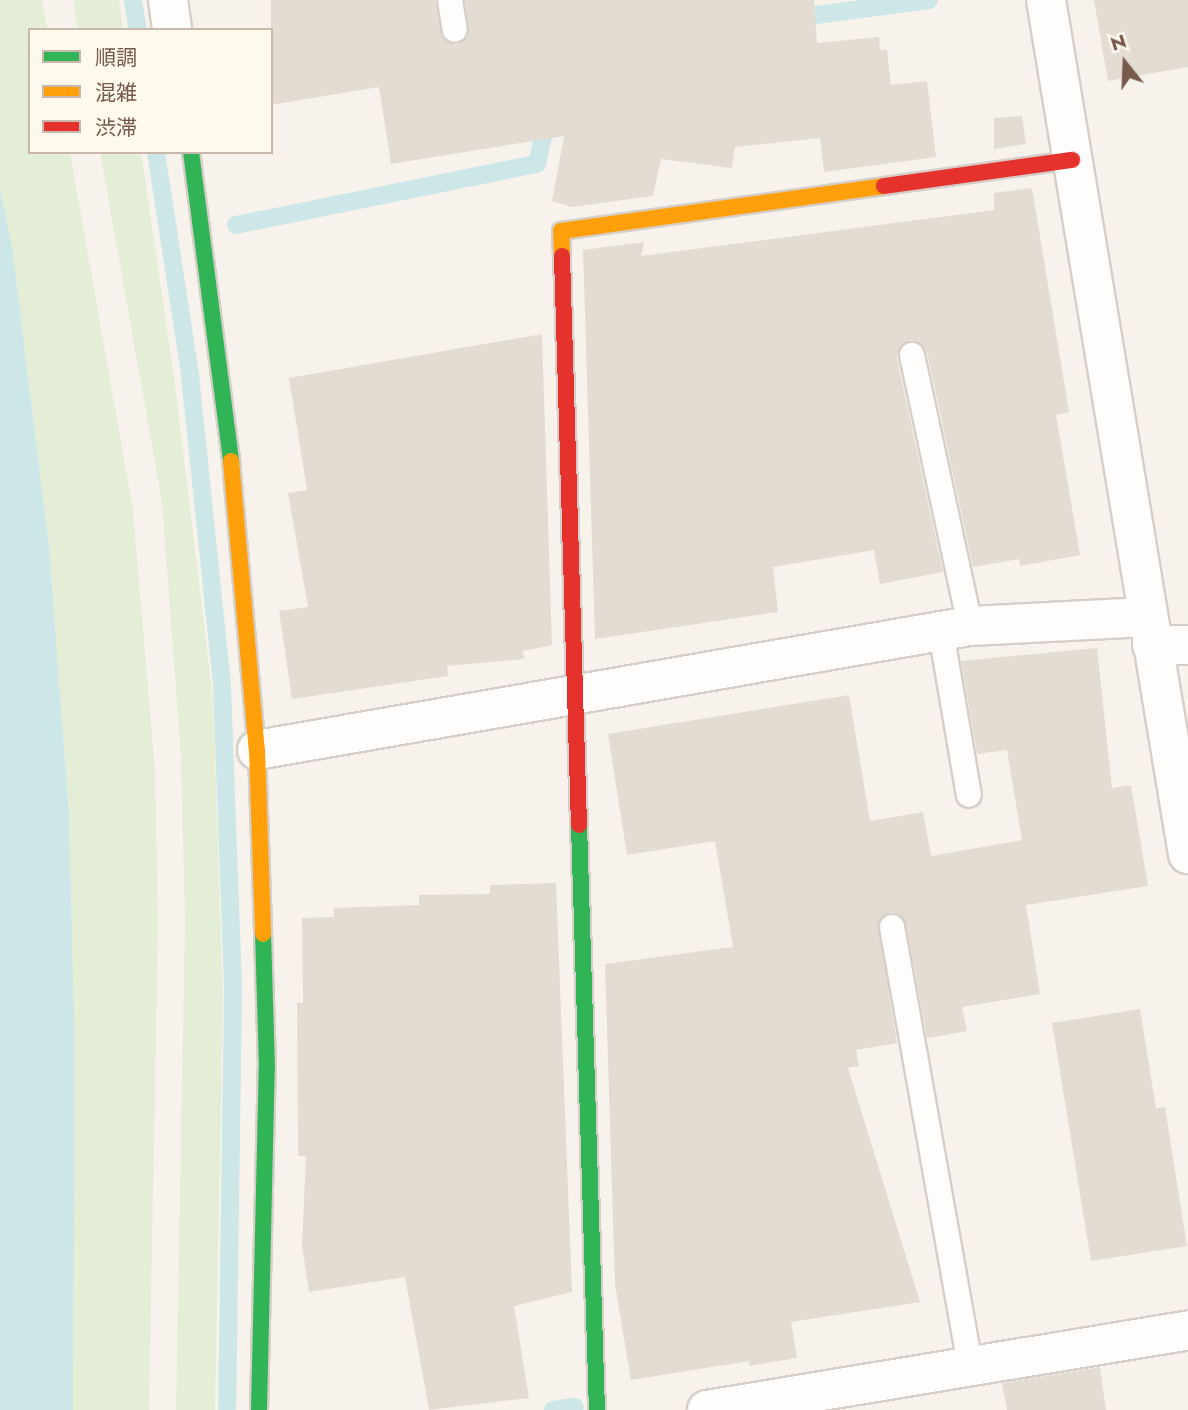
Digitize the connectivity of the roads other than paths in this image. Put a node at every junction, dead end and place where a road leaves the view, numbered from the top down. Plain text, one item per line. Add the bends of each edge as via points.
1 (168, 0) edge
2 (450, 0) edge
3 (1046, 0) edge
4 (172, 28) edge
5 (455, 30) dead end
6 (191, 154) edge
7 (1072, 160) junction
8 (912, 355) dead end
9 (956, 629) junction
10 (1163, 636) edge
11 (572, 696) junction
12 (257, 750) junction
13 (969, 795) dead end
14 (1188, 855) edge
15 (892, 927) dead end
16 (1188, 1330) edge
17 (970, 1367) junction
18 (860, 1398) edge
19 (259, 1410) edge
20 (597, 1410) edge
21 (709, 1410) edge

1 - 4 street
2 - 5 lane
3 - 7 street
6 - 12 street via 227,419
7 - 10 street
7 - 11 street via 561,232
8 - 9 lane
9 - 10 street
9 - 11 street
9 - 13 lane
10 - 14 street
11 - 12 street
11 - 20 street
12 - 19 street via 267,1068
15 - 17 lane
16 - 17 street
17 - 18 street
18 - 21 street

